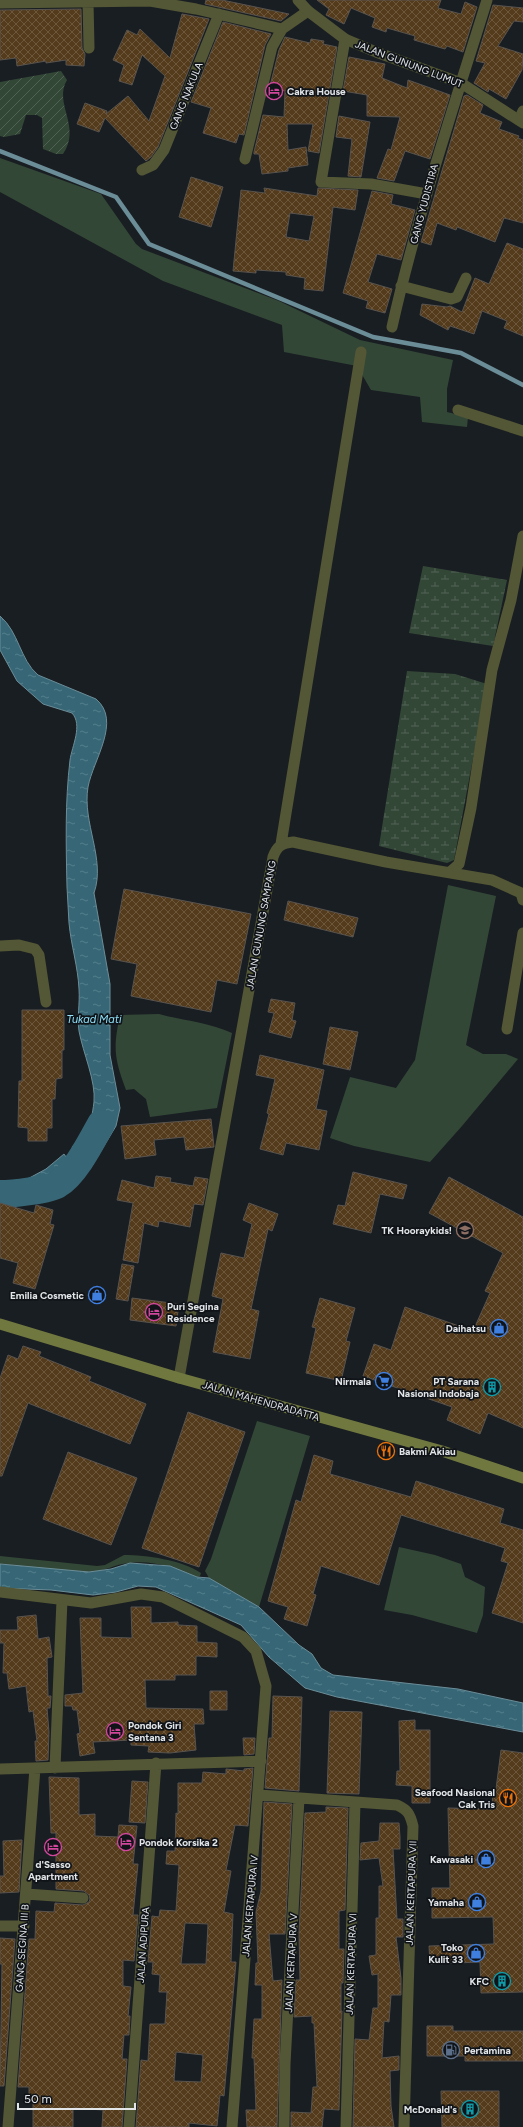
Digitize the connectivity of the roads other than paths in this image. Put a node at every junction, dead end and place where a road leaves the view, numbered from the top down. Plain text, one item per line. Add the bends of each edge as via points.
1 (298, 0) edge
2 (487, 0) edge
3 (88, 1) junction
4 (0, 3) edge
5 (308, 12) junction
6 (219, 14) junction
7 (282, 29) junction
8 (346, 39) junction
9 (89, 48) dead end
10 (461, 83) junction
11 (522, 118) edge
12 (245, 160) dead end
13 (142, 170) dead end
14 (427, 194) junction
15 (466, 278) dead end
16 (401, 286) junction
17 (392, 327) dead end
18 (361, 352) dead end
19 (458, 410) dead end
20 (523, 431) edge
21 (523, 536) edge
22 (281, 844) junction
23 (450, 872) junction
24 (523, 900) edge
25 (523, 933) edge
26 (0, 946) edge
27 (46, 1002) dead end
28 (506, 1029) dead end
29 (0, 1324) edge
30 (179, 1378) junction
31 (523, 1478) edge
32 (0, 1592) edge
33 (62, 1600) junction
34 (261, 1761) junction
35 (156, 1763) junction
36 (34, 1768) junction
37 (55, 1768) junction
38 (0, 1769) edge
39 (259, 1795) junction
40 (298, 1798) junction
41 (355, 1802) junction
42 (26, 1894) junction
43 (83, 1898) dead end
44 (0, 1926) edge
45 (24, 1926) junction
46 (8, 2127) edge
47 (129, 2127) edge
48 (232, 2127) edge
49 (284, 2127) edge
50 (346, 2127) edge
51 (404, 2127) edge

1 - 5 street, JALAN GUNUNG LUMUT
2 - 10 street, GANG YUDISTIRA
3 - 4 street
3 - 6 street via 150,1
3 - 9 street
5 - 7 street
5 - 8 street, JALAN GUNUNG LUMUT
6 - 7 street
6 - 13 street, GANG NAKULA via 164,150 153,165
7 - 12 street via 272,48
8 - 10 street, JALAN GUNUNG LUMUT
8 - 14 street via 321,182 371,184
10 - 11 street, JALAN GUNUNG LUMUT
10 - 14 street, GANG YUDISTIRA via 443,133
14 - 16 street, GANG YUDISTIRA
15 - 16 street via 457,297 451,299
16 - 17 street, GANG YUDISTIRA
18 - 22 street, JALAN GUNUNG SAMPANG
19 - 20 street
21 - 23 street via 511,600 492,670 471,808 459,864
22 - 23 street via 293,842 386,862
22 - 30 street, JALAN GUNUNG SAMPANG via 273,857
23 - 24 street via 492,880 521,893
25 - 28 street
26 - 27 street via 19,945 35,949 39,955
29 - 30 main road, JALAN MAHENDRADATTA
30 - 31 main road, JALAN MAHENDRADATTA via 442,1451
32 - 33 street, JALAN KERTAPURA IV
33 - 34 street, JALAN KERTAPURA IV via 91,1602 141,1594 163,1597 243,1637 256,1651 266,1686
33 - 37 street
34 - 35 street
34 - 39 street, JALAN KERTAPURA IV
35 - 37 street
35 - 47 street, JALAN ADIPURA
36 - 37 street
36 - 38 street
36 - 42 street, GANG SEGINA III B
39 - 40 street, JALAN KERTAPURA VII
39 - 48 street, JALAN KERTAPURA IV
40 - 41 street, JALAN KERTAPURA VII
40 - 49 street, JALAN KERTAPURA V
41 - 50 street, JALAN KERTAPURA VI
41 - 51 street, JALAN KERTAPURA VII via 397,1805 407,1810 413,1826
42 - 43 street
42 - 45 street, GANG SEGINA III B
44 - 45 street
45 - 46 street, GANG SEGINA III B

